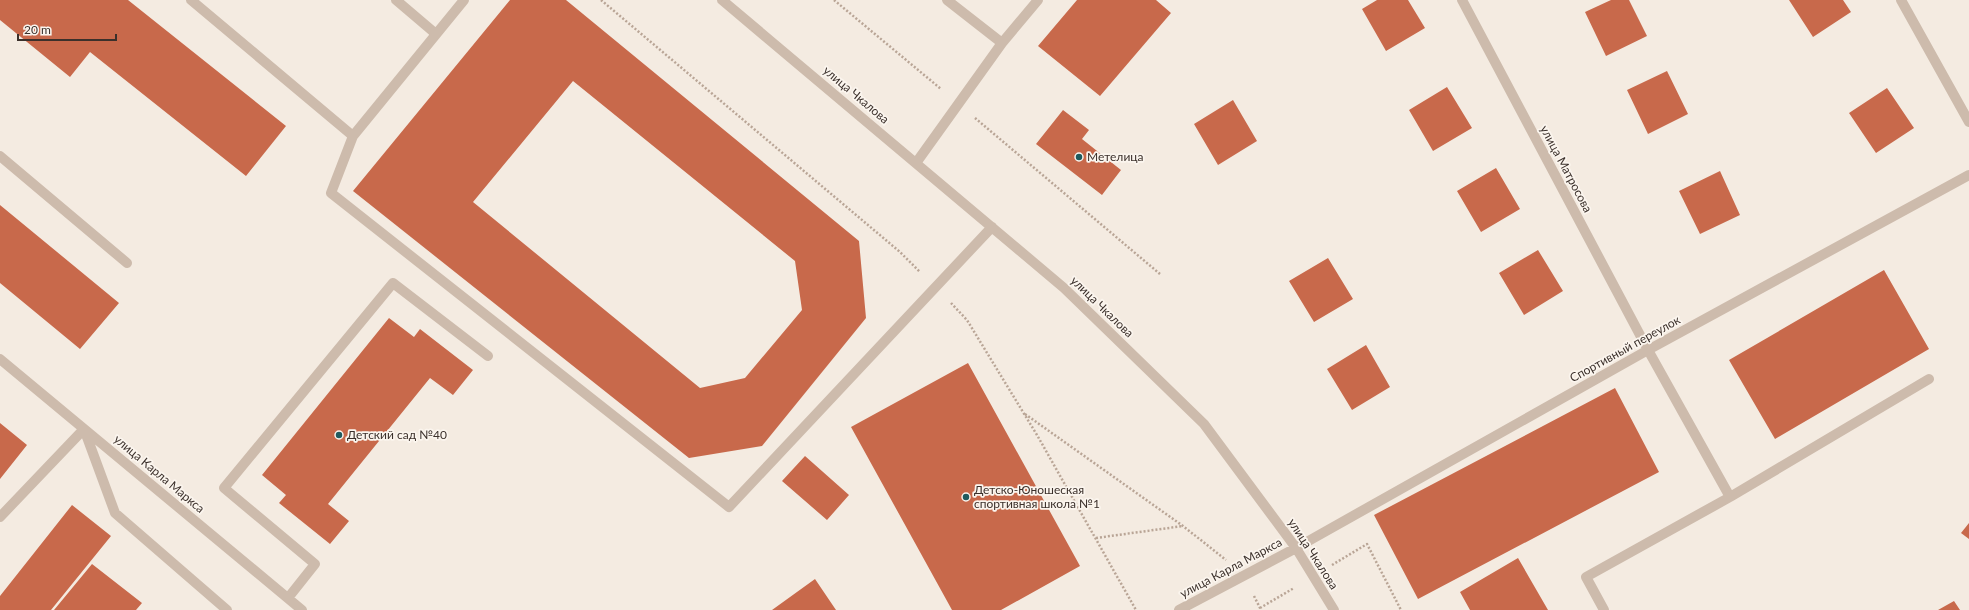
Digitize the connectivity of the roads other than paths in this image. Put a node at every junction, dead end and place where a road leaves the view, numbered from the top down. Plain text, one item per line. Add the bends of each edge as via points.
1 (191, 0) edge
2 (396, 0) edge
3 (464, 0) edge
4 (722, 0) edge
5 (947, 0) edge
6 (1038, 0) edge
7 (1462, 0) edge
8 (1901, 0) edge
9 (436, 34) junction
10 (1002, 43) junction
11 (1969, 122) edge
12 (353, 136) junction
13 (0, 156) edge
14 (916, 163) junction
15 (1969, 175) edge
16 (992, 227) junction
17 (127, 263) dead end
18 (1648, 350) junction
19 (488, 356) dead end
20 (0, 359) edge
21 (1929, 379) dead end
22 (84, 429) junction
23 (1730, 497) junction
24 (0, 517) edge
25 (1296, 548) junction
26 (288, 598) junction
27 (227, 610) edge
28 (302, 610) edge
29 (1179, 610) edge
30 (1334, 610) edge
31 (1604, 610) edge

1 - 12 street
2 - 9 street
3 - 9 street
4 - 14 street, улица Чкалова
5 - 10 street
6 - 10 street
7 - 18 street, улица Матросова
8 - 11 street
9 - 12 street
10 - 14 street
12 - 16 street via 331,193 729,507
13 - 17 street
14 - 16 street, улица Чкалова
15 - 18 street, Спортивный переулок
16 - 25 street, улица Чкалова via 1064,288 1204,424
18 - 23 street, улица Матросова
18 - 25 street, Спортивный переулок
19 - 26 street via 393,283 388,289 224,488 315,564
20 - 22 street, улица Карла Маркса
21 - 23 street
22 - 24 street
22 - 26 street, улица Карла Маркса
22 - 27 street via 115,513
23 - 31 street via 1586,577
25 - 29 street, улица Карла Маркса
25 - 30 street, улица Чкалова
26 - 28 street, улица Карла Маркса

